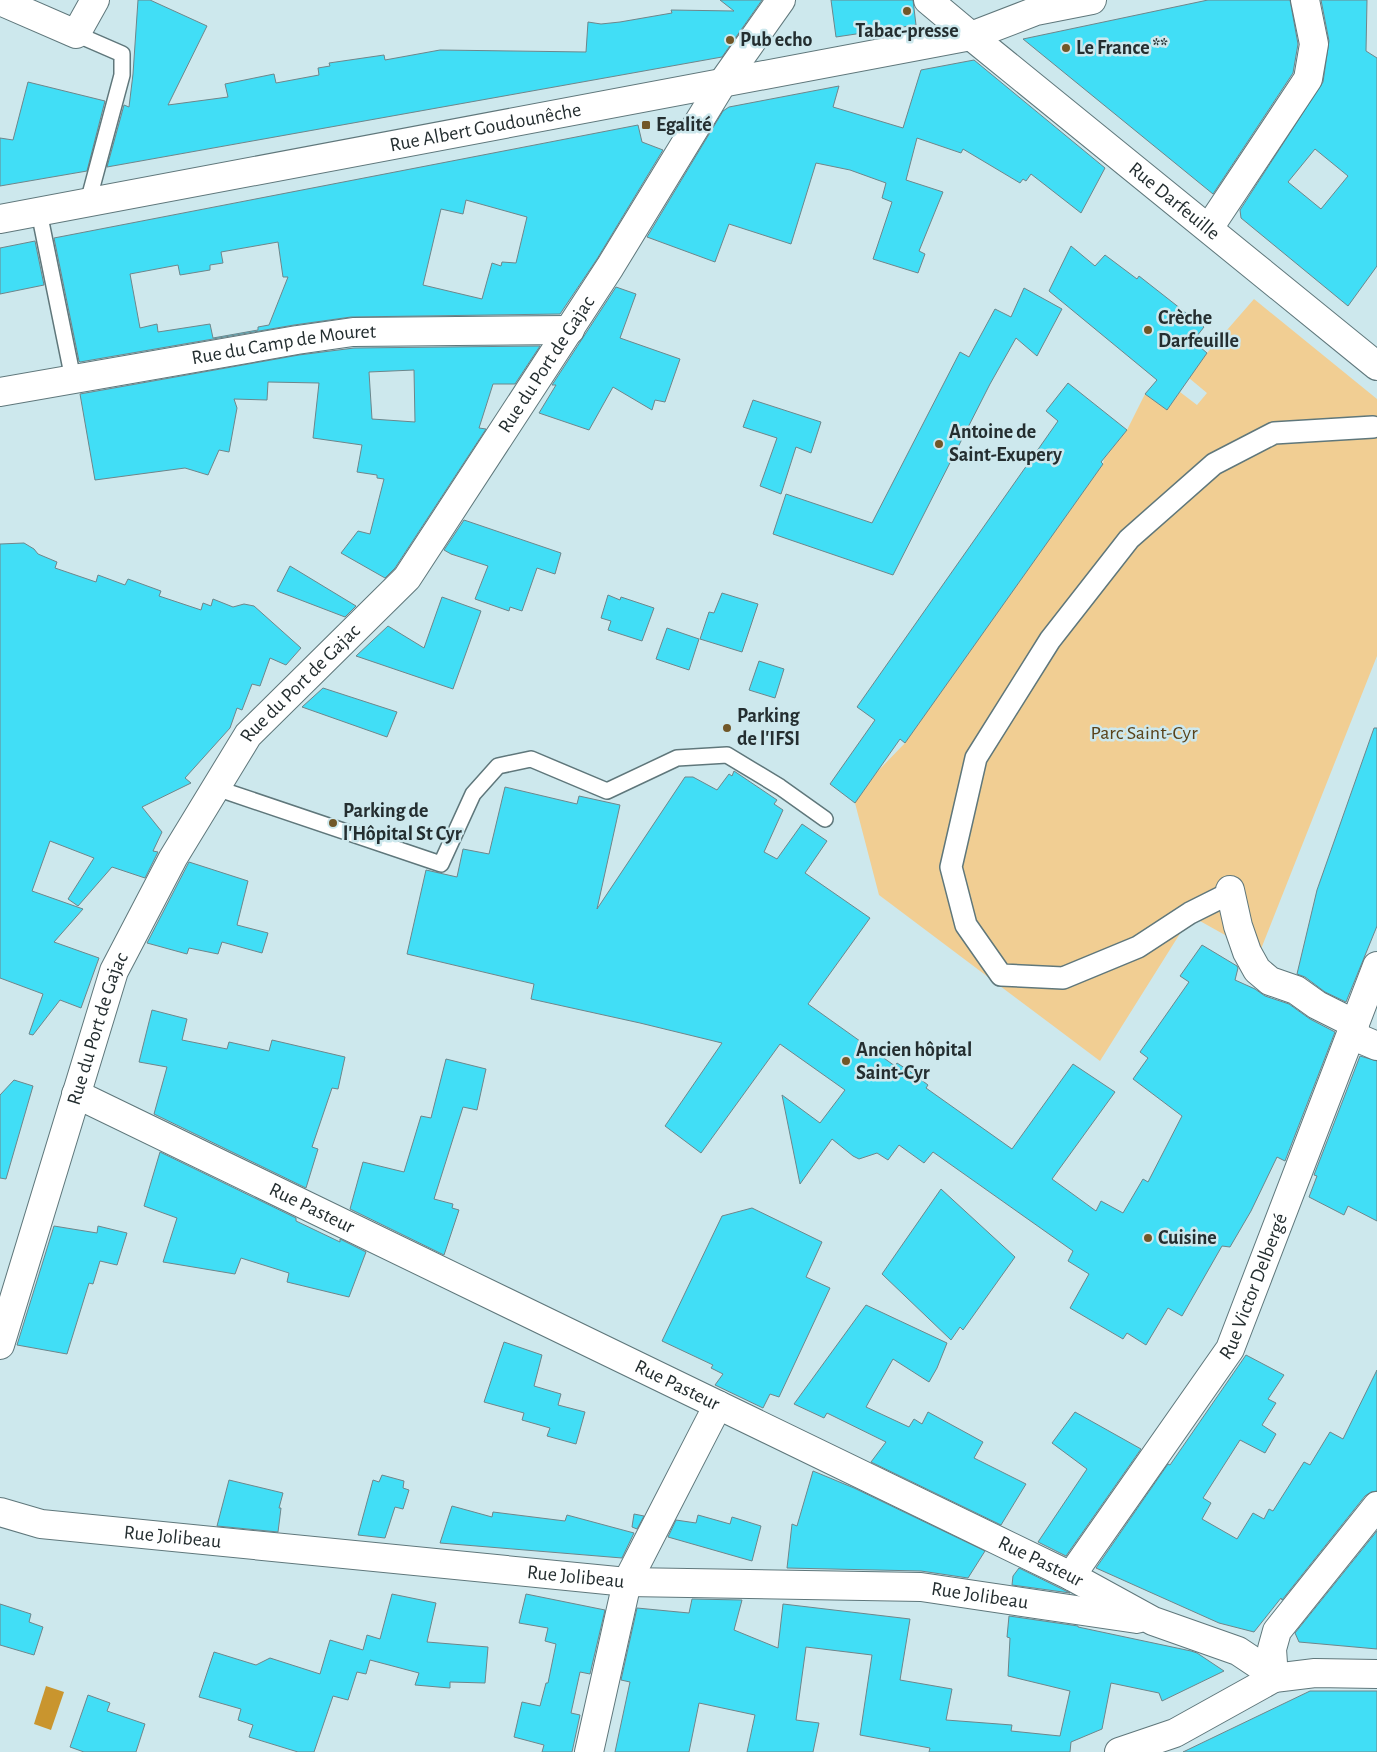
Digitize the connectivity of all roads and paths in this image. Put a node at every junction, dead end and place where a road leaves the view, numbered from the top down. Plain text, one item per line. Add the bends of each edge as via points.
1 (94, 0) edge
2 (780, 0) edge
3 (928, 0) edge
4 (1092, 0) edge
5 (1305, 0) edge
6 (0, 1) edge
7 (76, 34) junction
8 (971, 36) junction
9 (723, 82) junction
10 (88, 202) junction
11 (39, 212) junction
12 (0, 219) edge
13 (1209, 228) junction
14 (570, 330) junction
15 (1377, 366) edge
16 (73, 379) junction
17 (0, 392) edge
18 (1373, 426) dead end
19 (216, 788) junction
20 (825, 819) dead end
21 (1230, 890) joint
22 (1377, 966) edge
23 (1353, 1029) junction
24 (1377, 1046) edge
25 (76, 1094) junction
26 (0, 1345) edge
27 (718, 1405) junction
28 (1377, 1506) edge
29 (0, 1512) edge
30 (1071, 1576) junction
31 (627, 1582) junction
32 (1153, 1621) junction
33 (1377, 1674) edge
34 (1274, 1678) junction
35 (1175, 1742) edge
36 (589, 1752) edge
37 (1119, 1752) edge

1 - 7 street
2 - 9 street, Rue du Port de Gajac
3 - 8 street, Rue Darfeuille
4 - 8 street, Rue Albert Goudounêche via 1036,11
5 - 13 street via 1314,44 1308,79
6 - 7 street
7 - 10 lane via 122,54 122,75
8 - 9 street, Rue Albert Goudounêche
8 - 13 street, Rue Darfeuille
9 - 10 street, Rue Albert Goudounêche
9 - 14 street, Rue du Port de Gajac
10 - 11 street, Rue Albert Goudounêche
11 - 12 street, Rue Albert Goudounêche
11 - 16 lane
13 - 15 street, Rue Darfeuille
14 - 16 street, Rue du Camp de Mouret via 353,332
14 - 19 street, Rue du Port de Gajac via 407,578 248,735
16 - 17 street, Rue du Camp de Mouret
18 - 21 street via 1274,432 1214,464 1129,540 1050,640 976,758 951,867 966,924 1001,975 1063,978 1138,947
19 - 20 lane via 440,864 473,794 498,766 531,759 607,791 678,758 727,756 780,787
19 - 25 street, Rue du Port de Gajac via 173,858 114,970
21 - 23 street via 1246,948 1256,970 1270,981 1296,990
22 - 23 street, Rue Victor Delbergé
23 - 24 street
23 - 30 street, Rue Victor Delbergé via 1230,1349
25 - 26 street, Rue du Port de Gajac
25 - 27 street, Rue Pasteur
27 - 30 street, Rue Pasteur
27 - 31 street
28 - 34 street via 1277,1631 1272,1649
29 - 31 street, Rue Jolibeau via 41,1524
30 - 32 street, Rue Pasteur
31 - 32 street, Rue Jolibeau via 922,1587
31 - 36 street
32 - 34 street, Rue Pasteur via 1238,1652
33 - 34 street via 1315,1673
34 - 35 street
35 - 37 street

